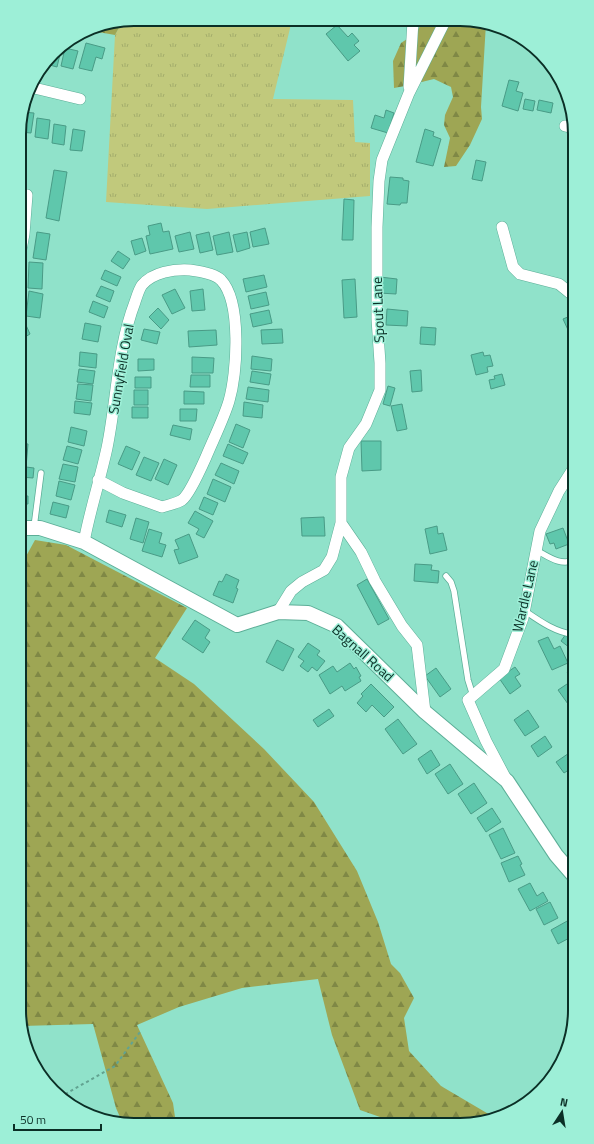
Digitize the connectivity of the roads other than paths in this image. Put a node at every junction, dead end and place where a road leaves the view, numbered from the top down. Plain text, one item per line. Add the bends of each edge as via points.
1 (413, 26) edge
2 (442, 26) edge
3 (37, 88) edge
4 (409, 93) junction
5 (80, 99) dead end
6 (27, 195) dead end
7 (26, 208) edge
8 (502, 227) dead end
9 (568, 291) edge
10 (41, 473) dead end
11 (568, 477) edge
12 (98, 480) junction
13 (341, 523) junction
14 (26, 528) edge
15 (34, 528) junction
16 (84, 542) junction
17 (536, 550) junction
18 (568, 562) edge
19 (446, 576) dead end
20 (525, 611) junction
21 (278, 612) junction
22 (568, 634) edge
23 (473, 696) junction
24 (425, 712) junction
25 (507, 781) junction
26 (568, 869) edge

1 - 4 street
2 - 4 street
3 - 5 street
4 - 13 street, Spout Lane via 382,160 379,181 377,319 380,390 366,424 350,448 341,477
6 - 7 street
8 - 9 street via 513,267 520,274 559,284
10 - 15 lane
11 - 17 street, Wardle Lane via 540,531
12 - 12 street, Sunnyfield Oval via 123,493 162,507 183,500 199,472 229,401 237,351 230,292 220,279 205,272 165,271 150,278 141,286 124,339 112,420
12 - 16 street, Sunnyfield Oval
13 - 21 street, Spout Lane via 332,557 324,570 291,591
13 - 24 street via 402,626 417,645
14 - 15 street, Bagnall Road
15 - 16 street, Bagnall Road
16 - 21 street, Bagnall Road via 237,625
17 - 18 lane via 556,561
17 - 20 street, Wardle Lane
19 - 23 lane via 454,591 468,680
20 - 22 lane via 550,628
20 - 23 street, Wardle Lane via 504,669
21 - 24 street, Bagnall Road via 308,613 337,626
23 - 25 street via 468,700
24 - 25 street, Bagnall Road
25 - 26 street, Bagnall Road via 556,856

